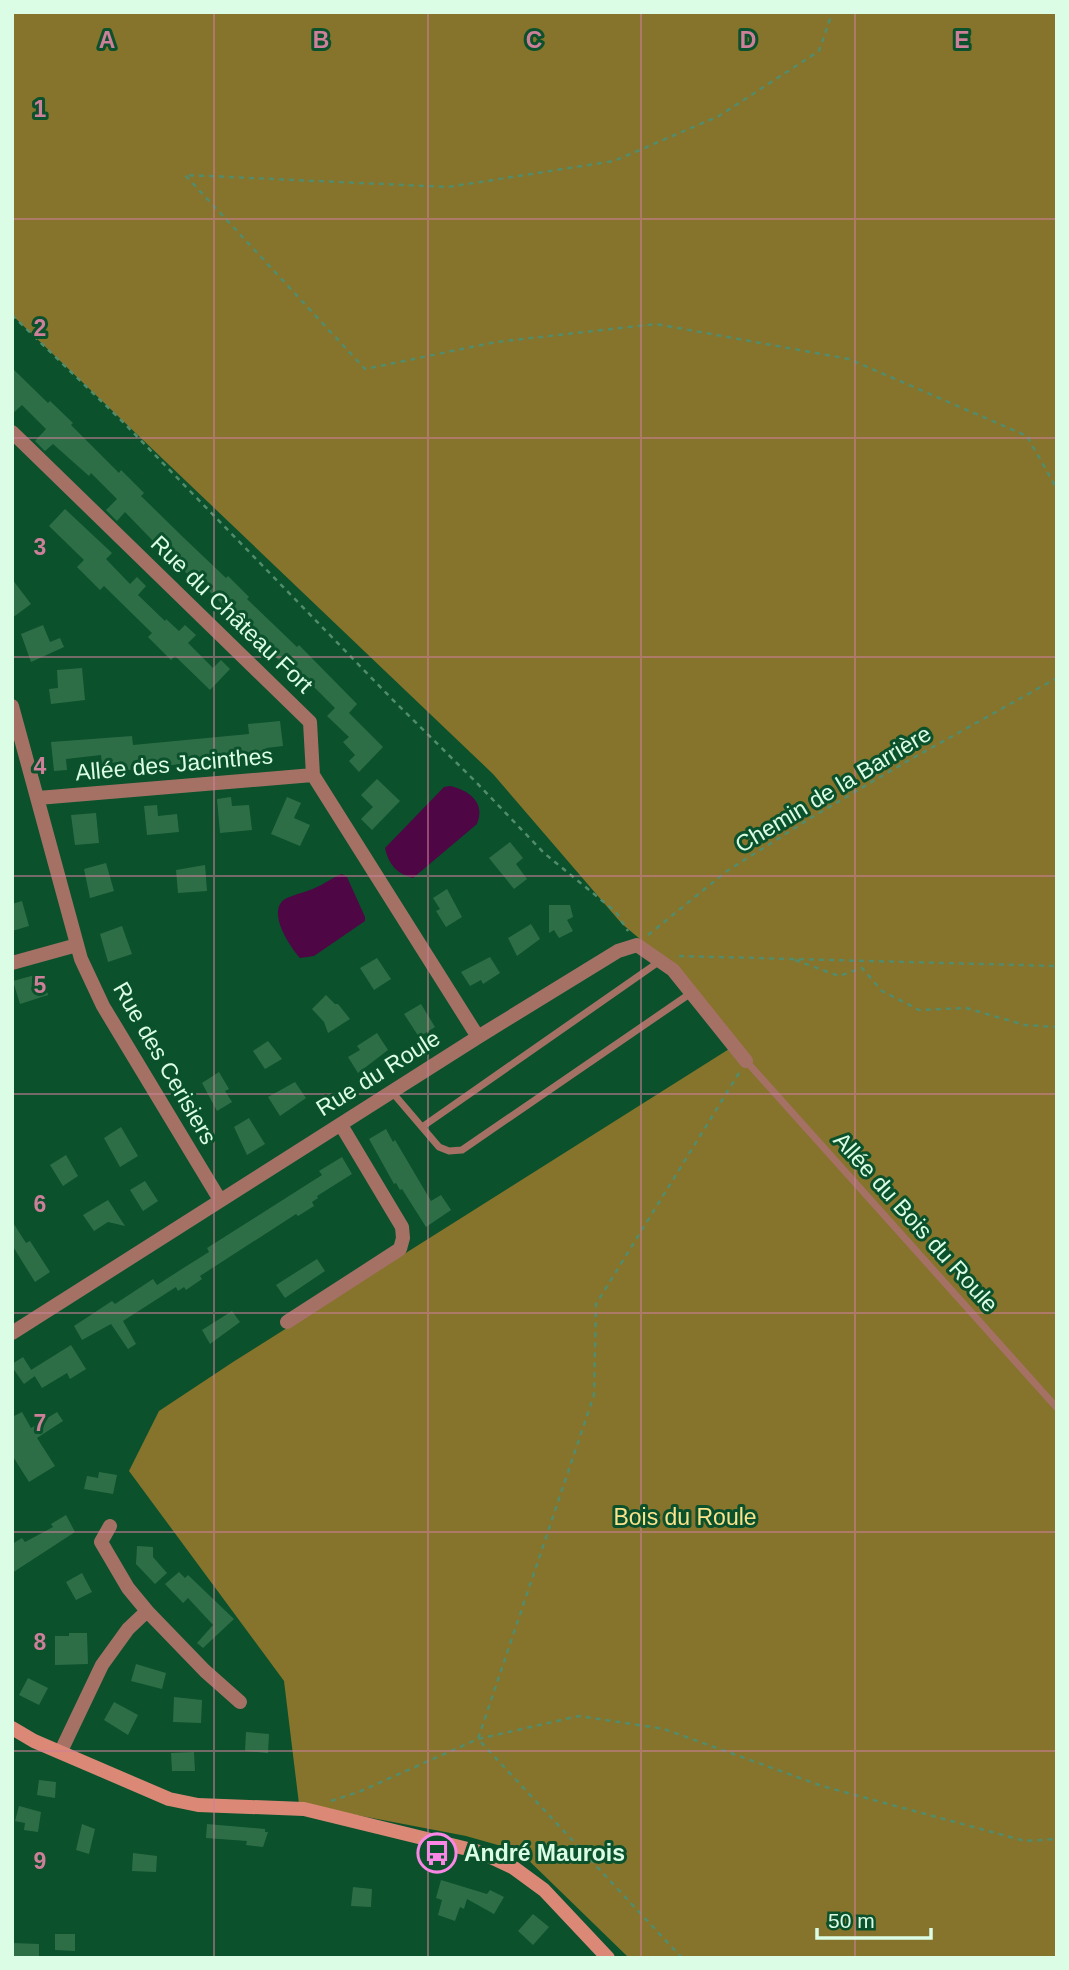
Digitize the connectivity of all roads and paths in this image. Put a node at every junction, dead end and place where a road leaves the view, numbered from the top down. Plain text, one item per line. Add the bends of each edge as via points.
1 (828, 12) edge
2 (12, 315) edge
3 (12, 432) edge
4 (1057, 489) edge
5 (1057, 678) edge
6 (12, 706) edge
7 (313, 775) junction
8 (38, 798) junction
9 (77, 945) junction
10 (637, 945) junction
11 (657, 958) junction
12 (792, 959) junction
13 (12, 963) edge
14 (1057, 966) edge
15 (691, 993) junction
16 (1057, 1027) edge
17 (478, 1037) junction
18 (746, 1061) junction
19 (392, 1092) junction
20 (341, 1125) junction
21 (422, 1127) junction
22 (219, 1200) junction
23 (287, 1322) dead end
24 (12, 1333) edge
25 (1057, 1408) edge
26 (110, 1526) dead end
27 (147, 1611) junction
28 (240, 1702) dead end
29 (12, 1728) edge
30 (478, 1739) junction
31 (61, 1751) junction
32 (304, 1809) junction
33 (1057, 1839) edge
34 (608, 1958) edge
35 (682, 1958) edge

1 - 4 path via 832,13 818,51 719,116 614,161 448,187 185,175 365,369 496,342 656,324 849,359 1027,436
2 - 10 path via 123,422 544,852 616,912
3 - 7 street, Rue du Château Fort via 310,722
5 - 10 path, Chemin de la Barrière via 904,763 727,871
6 - 8 street, Rue des Cerisiers
7 - 8 street, Allée des Jacinthes
7 - 17 street, Rue du Château Fort
8 - 9 street, Rue des Cerisiers
9 - 13 street
9 - 22 street, Rue des Cerisiers via 103,1006
10 - 11 street
10 - 17 street, Rue du Roule via 618,951
11 - 12 path
11 - 15 street
11 - 21 lane
12 - 14 path
12 - 16 path via 839,976 862,968 883,991 919,1010 966,1008 1025,1026
15 - 18 street
15 - 21 lane via 462,1150 439,1147
17 - 19 street, Rue du Roule
18 - 25 lane, Allée du Bois du Roule
18 - 30 path via 596,1304 594,1395
19 - 20 street, Rue du Roule
19 - 21 lane
20 - 22 street, Rue du Roule
20 - 23 street via 402,1227 404,1238 400,1249
22 - 24 street, Rue du Roule
26 - 27 street via 101,1542
27 - 28 street
27 - 31 street via 102,1665
29 - 31 street
30 - 32 path via 361,1791
30 - 33 path via 579,1716 664,1729 822,1786 1025,1841
30 - 35 path
31 - 32 street via 169,1799 198,1805
32 - 34 street via 480,1852 514,1868 544,1891

